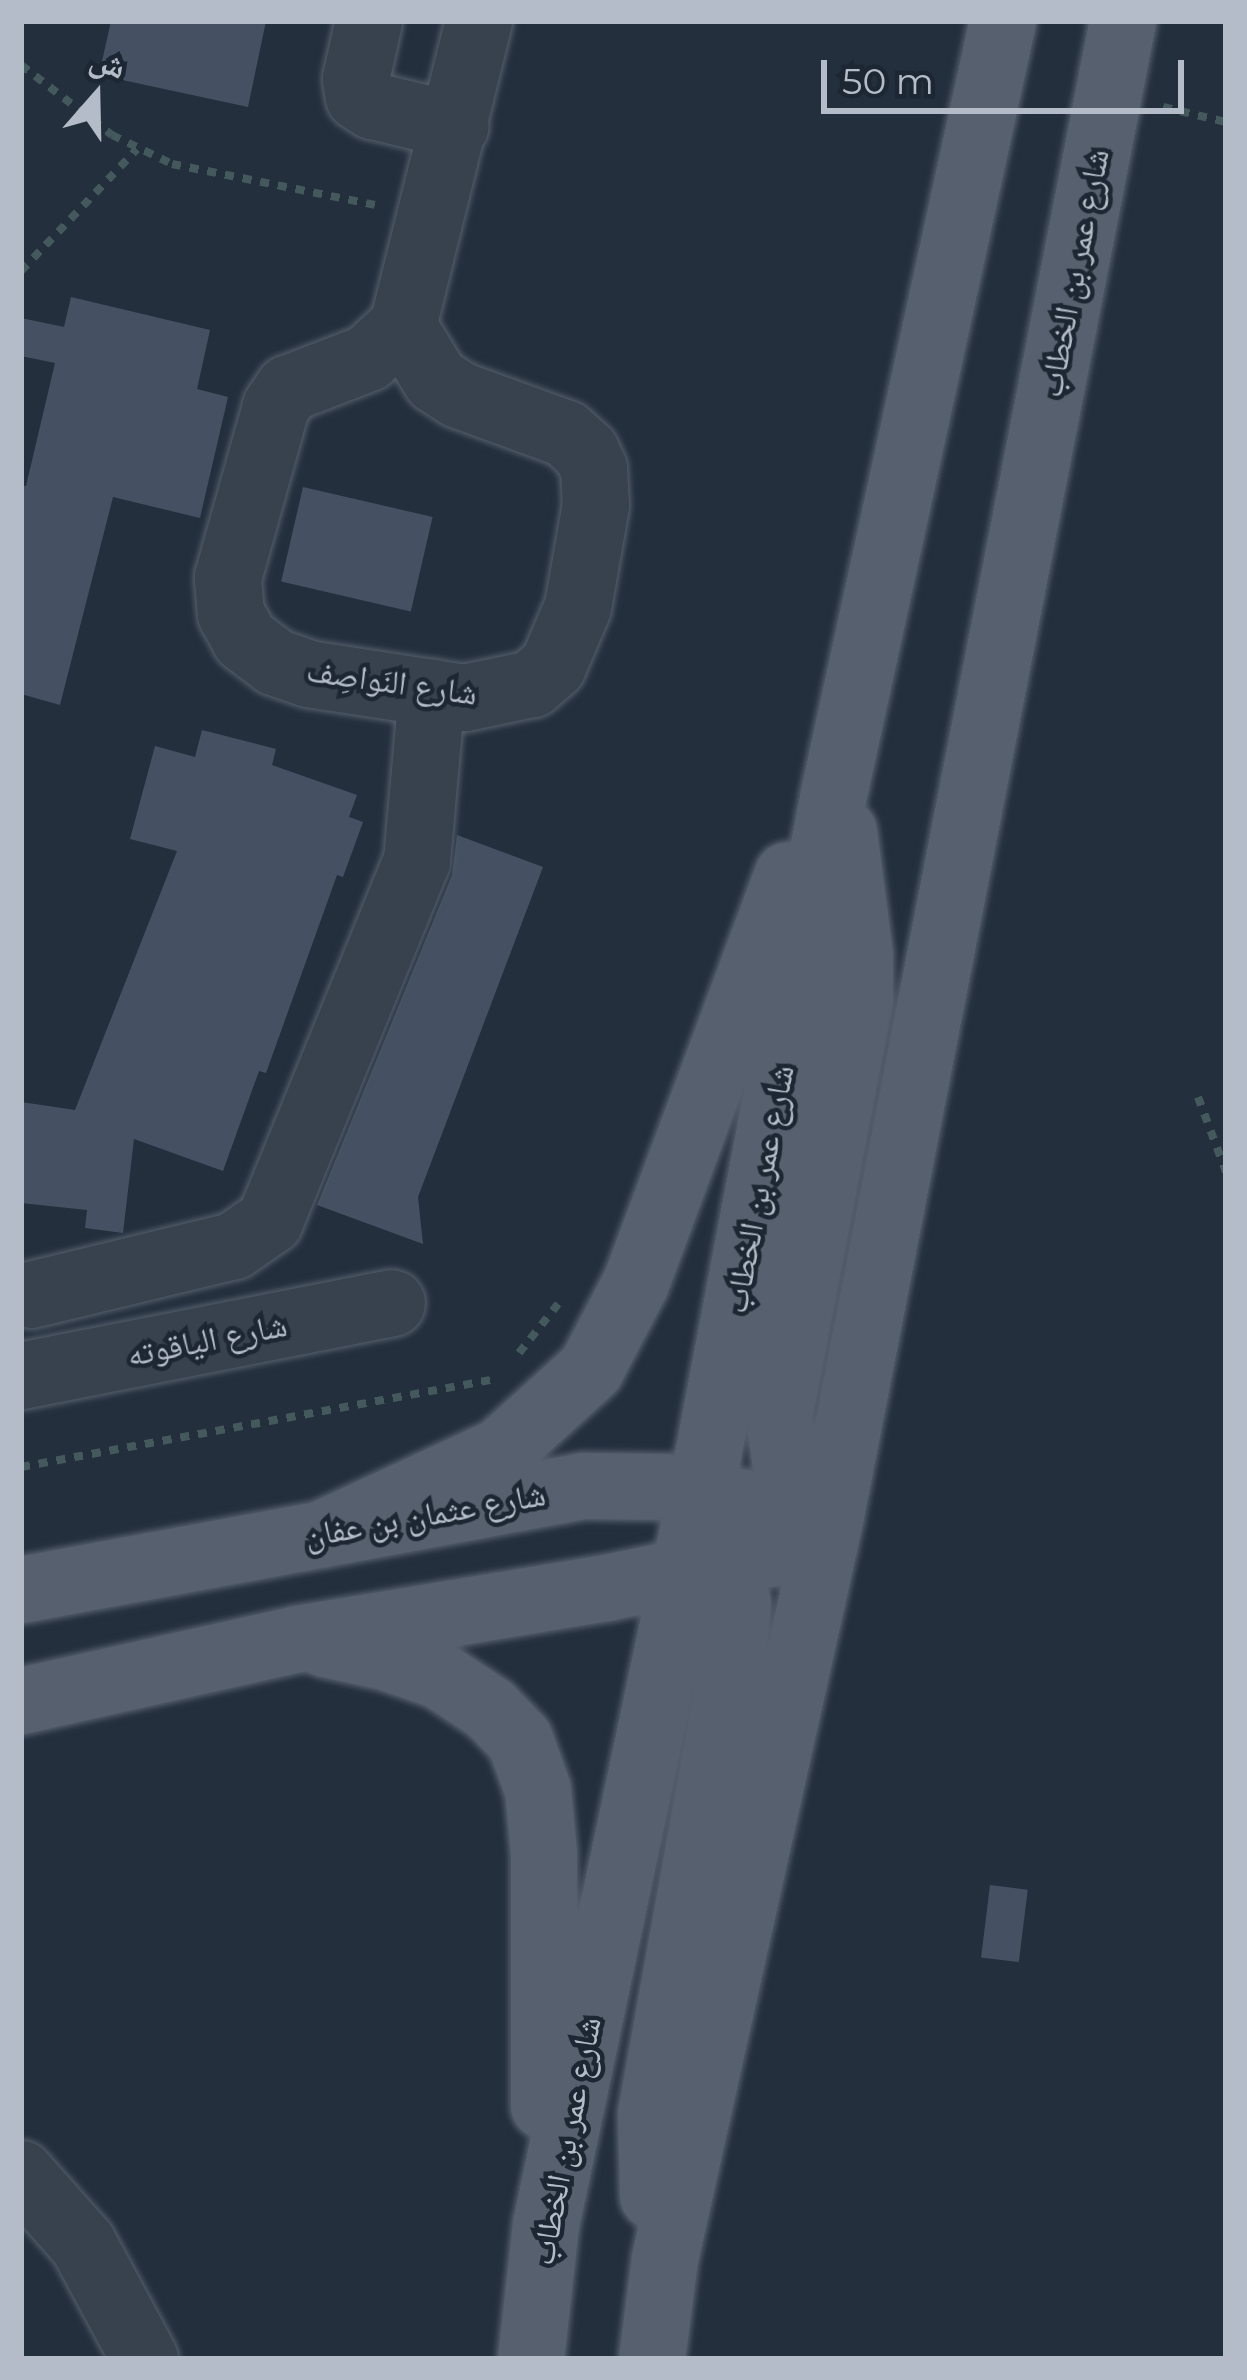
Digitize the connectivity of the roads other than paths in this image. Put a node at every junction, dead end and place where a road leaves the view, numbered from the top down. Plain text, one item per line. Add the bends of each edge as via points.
1 (370, 21) edge
2 (479, 21) edge
3 (1003, 21) edge
4 (1123, 21) edge
5 (456, 126) junction
6 (403, 326) junction
7 (432, 693) junction
8 (834, 794) junction
9 (31, 1294) dead end
10 (392, 1304) dead end
11 (21, 1376) edge
12 (701, 1492) junction
13 (828, 1531) junction
14 (320, 1534) junction
15 (706, 1567) junction
16 (25, 1588) edge
17 (298, 1639) junction
18 (21, 1702) edge
19 (21, 2174) edge
20 (546, 2225) junction
21 (665, 2259) junction
22 (145, 2359) edge
23 (531, 2359) edge
24 (652, 2359) edge

1 - 5 street via 358,97
2 - 5 street
3 - 8 main road, شارع عمر بن الخطاب
4 - 13 main road, شارع عمر بن الخطاب
5 - 6 street
6 - 7 street, شارع النَواصِف via 436,380 566,434 594,469 596,505 578,607 553,667 497,695
6 - 7 street, شارع النَواصِف via 368,358 288,389 275,407 228,578 231,614 245,640 275,662
7 - 9 street via 418,861 270,1221 234,1246
8 - 12 main road, شارع عمر بن الخطاب
8 - 13 main road via 852,872 860,1000 779,1430 786,1467
8 - 14 main road via 789,872 616,1327 578,1383 501,1451
10 - 11 street, شارع الياقوته
12 - 13 main road, شارع عثمان بن عفان
12 - 14 main road, شارع عثمان بن عفان via 584,1486
12 - 15 main road via 722,1532
13 - 15 main road
13 - 21 main road, شارع عمر بن الخطاب
14 - 16 main road, شارع عثمان بن عفان
15 - 17 main road
15 - 20 main road, شارع عمر بن الخطاب
15 - 21 main road via 738,1604 651,2114 650,2180
17 - 18 main road
17 - 20 main road via 440,1676 520,1740 538,1790 544,1853
19 - 22 street via 83,2244
20 - 23 main road, شارع عمر بن الخطاب
21 - 24 main road, شارع عمر بن الخطاب

